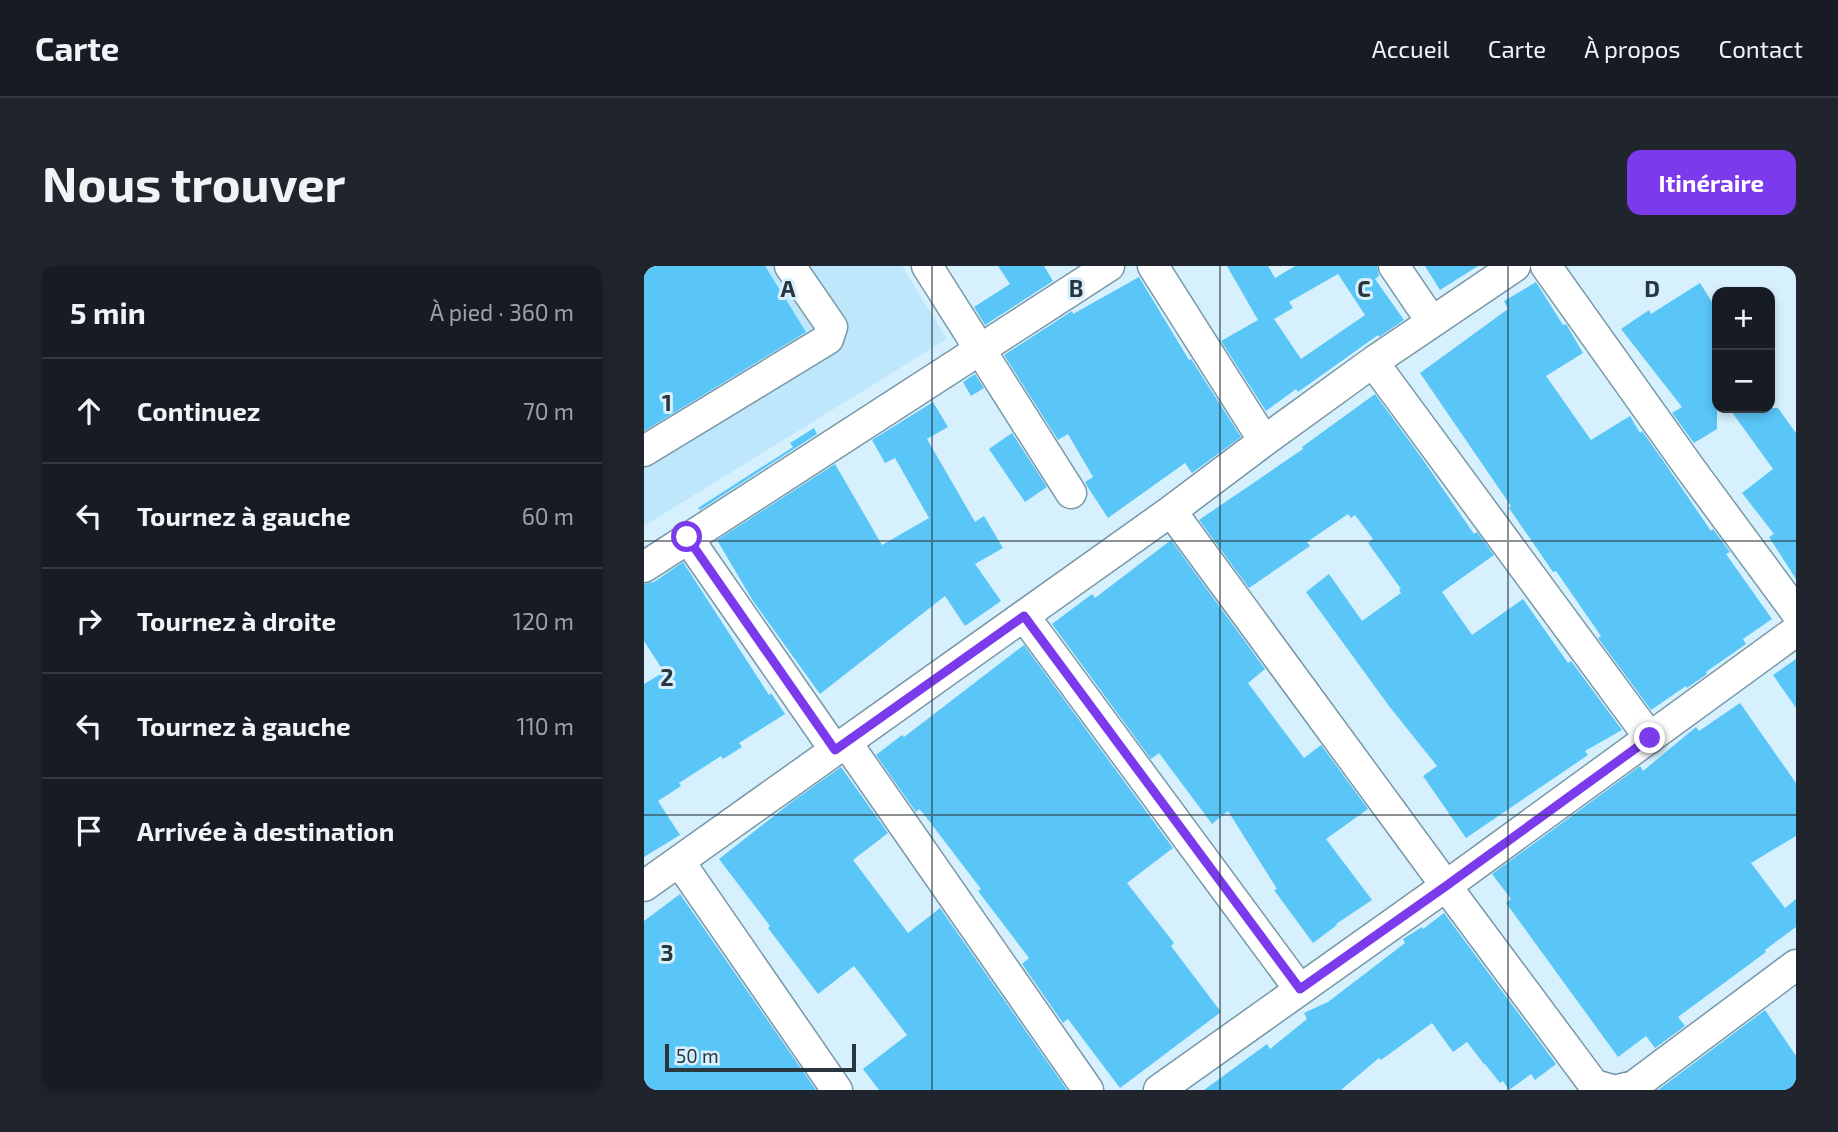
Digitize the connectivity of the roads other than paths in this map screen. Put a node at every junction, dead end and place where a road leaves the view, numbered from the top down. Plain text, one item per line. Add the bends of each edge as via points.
1 (790, 266) edge
2 (927, 266) edge
3 (1109, 266) edge
4 (1153, 266) edge
5 (1394, 266) edge
6 (1515, 266) edge
7 (1546, 266) edge
8 (1432, 322) junction
9 (979, 349) junction
10 (1373, 362) junction
11 (1264, 441) junction
12 (644, 451) edge
13 (1072, 493) dead end
14 (1171, 511) junction
15 (687, 537) junction
16 (644, 567) edge
17 (1796, 612) edge
18 (1024, 616) junction
19 (1796, 631) edge
20 (1650, 738) junction
21 (841, 746) junction
22 (679, 860) junction
23 (644, 886) edge
24 (1446, 886) junction
25 (1796, 965) edge
26 (1300, 989) junction
27 (837, 1090) edge
28 (1088, 1090) edge
29 (1159, 1090) edge
30 (1612, 1090) edge
31 (1618, 1090) edge

1 - 12 street via 832,327 828,339
2 - 9 street
3 - 9 street
4 - 11 street
5 - 8 street
6 - 8 street
7 - 17 street
8 - 10 street
9 - 13 street
9 - 15 street
10 - 11 street
10 - 20 street
11 - 14 street
14 - 18 street
14 - 24 street
15 - 16 street
15 - 21 street
18 - 21 street
18 - 26 street
19 - 20 street
20 - 24 street
21 - 22 street
21 - 28 street
22 - 23 street
22 - 27 street
24 - 26 street
24 - 30 street via 1594,1085
25 - 31 street via 1634,1086
26 - 29 street

